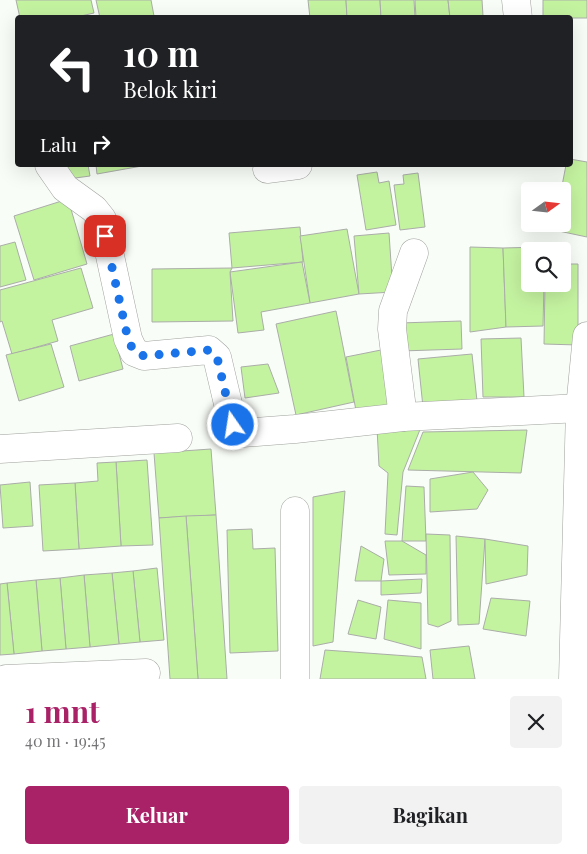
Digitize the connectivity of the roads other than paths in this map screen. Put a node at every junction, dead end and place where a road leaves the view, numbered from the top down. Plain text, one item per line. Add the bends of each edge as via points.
1 (516, 0) edge
2 (518, 15) edge
3 (50, 167) edge
4 (282, 167) edge
5 (267, 169) dead end
6 (414, 253) dead end
7 (587, 336) edge
8 (580, 408) junction
9 (403, 417) junction
10 (178, 438) dead end
11 (0, 450) edge
12 (294, 511) dead end
13 (146, 673) dead end
14 (6, 679) edge
15 (295, 679) edge
16 (573, 679) edge

1 - 2 street
3 - 9 street via 65,188 94,209 102,219 128,339 134,352 144,356 209,350 217,357 233,425 242,434
4 - 5 street
6 - 9 street via 393,310 392,328
7 - 8 street
8 - 9 street
8 - 16 street
10 - 11 street
12 - 15 street
13 - 14 street

